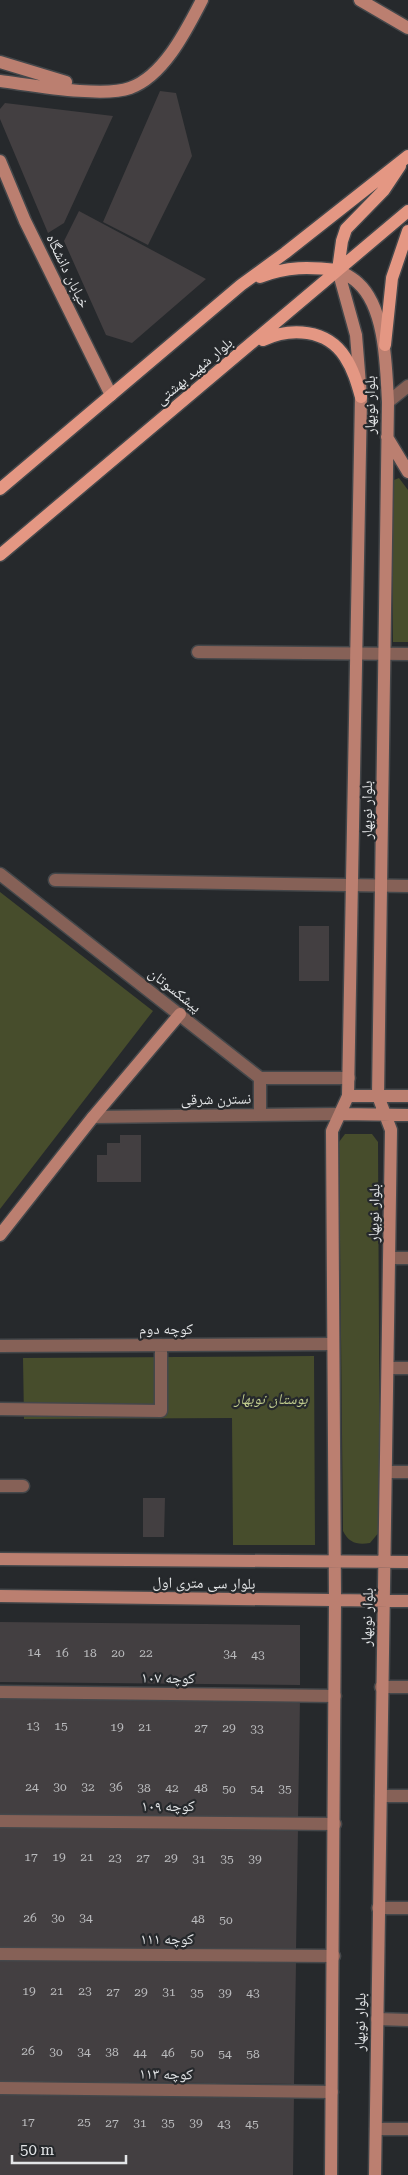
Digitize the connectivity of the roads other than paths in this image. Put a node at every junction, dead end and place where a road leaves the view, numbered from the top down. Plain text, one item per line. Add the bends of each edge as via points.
1 (202, 0) edge
2 (360, 0) edge
3 (408, 28) edge
4 (0, 62) edge
5 (0, 81) edge
6 (94, 91) junction
7 (405, 159) edge
8 (0, 161) edge
9 (408, 211) edge
10 (408, 231) edge
11 (338, 270) junction
12 (241, 284) junction
13 (385, 345) junction
14 (245, 350) junction
15 (408, 386) edge
16 (111, 395) junction
17 (361, 397) junction
18 (388, 402) junction
19 (386, 437) junction
20 (408, 472) edge
21 (0, 489) edge
22 (0, 555) edge
23 (198, 652) dead end
24 (356, 654) junction
25 (384, 654) junction
26 (408, 654) edge
27 (0, 874) edge
28 (55, 880) dead end
29 (352, 885) junction
30 (382, 885) junction
31 (408, 886) edge
32 (180, 1014) junction
33 (260, 1078) junction
34 (349, 1078) junction
35 (348, 1096) junction
36 (378, 1096) junction
37 (408, 1096) edge
38 (260, 1114) junction
39 (340, 1114) junction
40 (385, 1115) junction
41 (408, 1115) edge
42 (93, 1117) junction
43 (0, 1235) edge
44 (390, 1258) junction
45 (408, 1258) edge
46 (332, 1344) junction
47 (161, 1345) junction
48 (0, 1346) edge
49 (389, 1368) junction
50 (408, 1368) edge
51 (0, 1409) edge
52 (388, 1472) junction
53 (408, 1472) edge
54 (0, 1486) edge
55 (23, 1486) dead end
56 (0, 1559) edge
57 (335, 1561) junction
58 (385, 1562) junction
59 (408, 1562) edge
60 (0, 1596) edge
61 (335, 1600) junction
62 (384, 1601) junction
63 (408, 1601) edge
64 (382, 1687) junction
65 (408, 1687) edge
66 (0, 1692) edge
67 (335, 1696) junction
68 (381, 1796) junction
69 (408, 1796) edge
70 (0, 1821) edge
71 (335, 1824) junction
72 (378, 1908) junction
73 (408, 1908) edge
74 (0, 1954) edge
75 (334, 1956) junction
76 (377, 2019) junction
77 (408, 2020) edge
78 (0, 2088) edge
79 (332, 2092) junction
80 (376, 2129) junction
81 (408, 2129) edge
82 (332, 2175) edge
83 (375, 2175) edge

1 - 6 main road via 180,40 159,67 131,88
2 - 3 main road
4 - 6 main road
5 - 6 main road
7 - 11 main road, بلوار نوبهار via 389,184 346,230
7 - 12 main road
8 - 16 main road, خیابان دانشگاه via 25,221
9 - 11 main road, بلوار شهید بهشتی
10 - 13 main road via 392,278
11 - 12 main road, بلوار نوبهار via 291,268
11 - 13 main road, بلوار نوبهار via 364,289
11 - 14 main road, بلوار شهید بهشتی
11 - 17 main road, بلوار نوبهار via 356,335
12 - 16 main road
13 - 18 main road, بلوار نوبهار
14 - 17 main road via 263,339 285,332 301,332 322,338 345,356
14 - 22 main road, بلوار شهید بهشتی
15 - 18 street
16 - 21 main road
17 - 24 main road, بلوار نوبهار
18 - 19 main road, بلوار نوبهار
19 - 20 main road
19 - 25 main road, بلوار نوبهار
23 - 24 street
24 - 25 street
24 - 29 main road, بلوار نوبهار
25 - 26 street
25 - 30 main road, بلوار نوبهار
27 - 32 street, پیشکسوتان
28 - 29 street
29 - 30 street
29 - 34 main road, بلوار نوبهار
30 - 31 street
30 - 36 main road, بلوار نوبهار
32 - 33 street, پیشکسوتان
32 - 42 main road
33 - 34 street
33 - 38 street
34 - 35 main road, بلوار نوبهار
35 - 36 main road
35 - 39 main road, بلوار نوبهار
36 - 37 main road
36 - 40 main road, بلوار نوبهار
38 - 39 street, نسترن شرقی
38 - 42 street, نسترن شرقی
39 - 40 main road
39 - 46 main road, بلوار نوبهار via 332,1131
40 - 41 main road
40 - 44 main road, بلوار نوبهار via 391,1130
42 - 43 main road
44 - 45 street
44 - 49 main road, بلوار نوبهار
46 - 47 street, کوچه دوم
46 - 57 main road, بلوار نوبهار
47 - 48 street, کوچه دوم
47 - 51 street via 161,1411
49 - 50 street
49 - 52 main road, بلوار نوبهار
52 - 53 street
52 - 58 main road, بلوار نوبهار
54 - 55 street
56 - 57 main road, بلوار سی متری اول
57 - 58 main road, بلوار سی متری اول
57 - 61 main road, بلوار نوبهار
58 - 59 main road, بلوار سی متری اول
58 - 62 main road, بلوار نوبهار
60 - 61 main road, بلوار سی متری اول
61 - 62 main road, بلوار سی متری اول
61 - 67 main road, بلوار نوبهار
62 - 63 main road, بلوار سی متری اول
62 - 64 main road, بلوار نوبهار
64 - 65 street
64 - 68 main road, بلوار نوبهار
66 - 67 street, کوچه ۱۰۷
67 - 71 main road, بلوار نوبهار
68 - 69 street
68 - 72 main road, بلوار نوبهار
70 - 71 street, کوچه ۱۰۹
71 - 75 main road, بلوار نوبهار
72 - 73 street
72 - 76 main road, بلوار نوبهار
74 - 75 street, کوچه ۱۱۱
75 - 79 main road, بلوار نوبهار
76 - 77 street
76 - 80 main road, بلوار نوبهار
78 - 79 street, کوچه ۱۱۳
79 - 82 main road, بلوار نوبهار
80 - 81 street
80 - 83 main road, بلوار نوبهار

